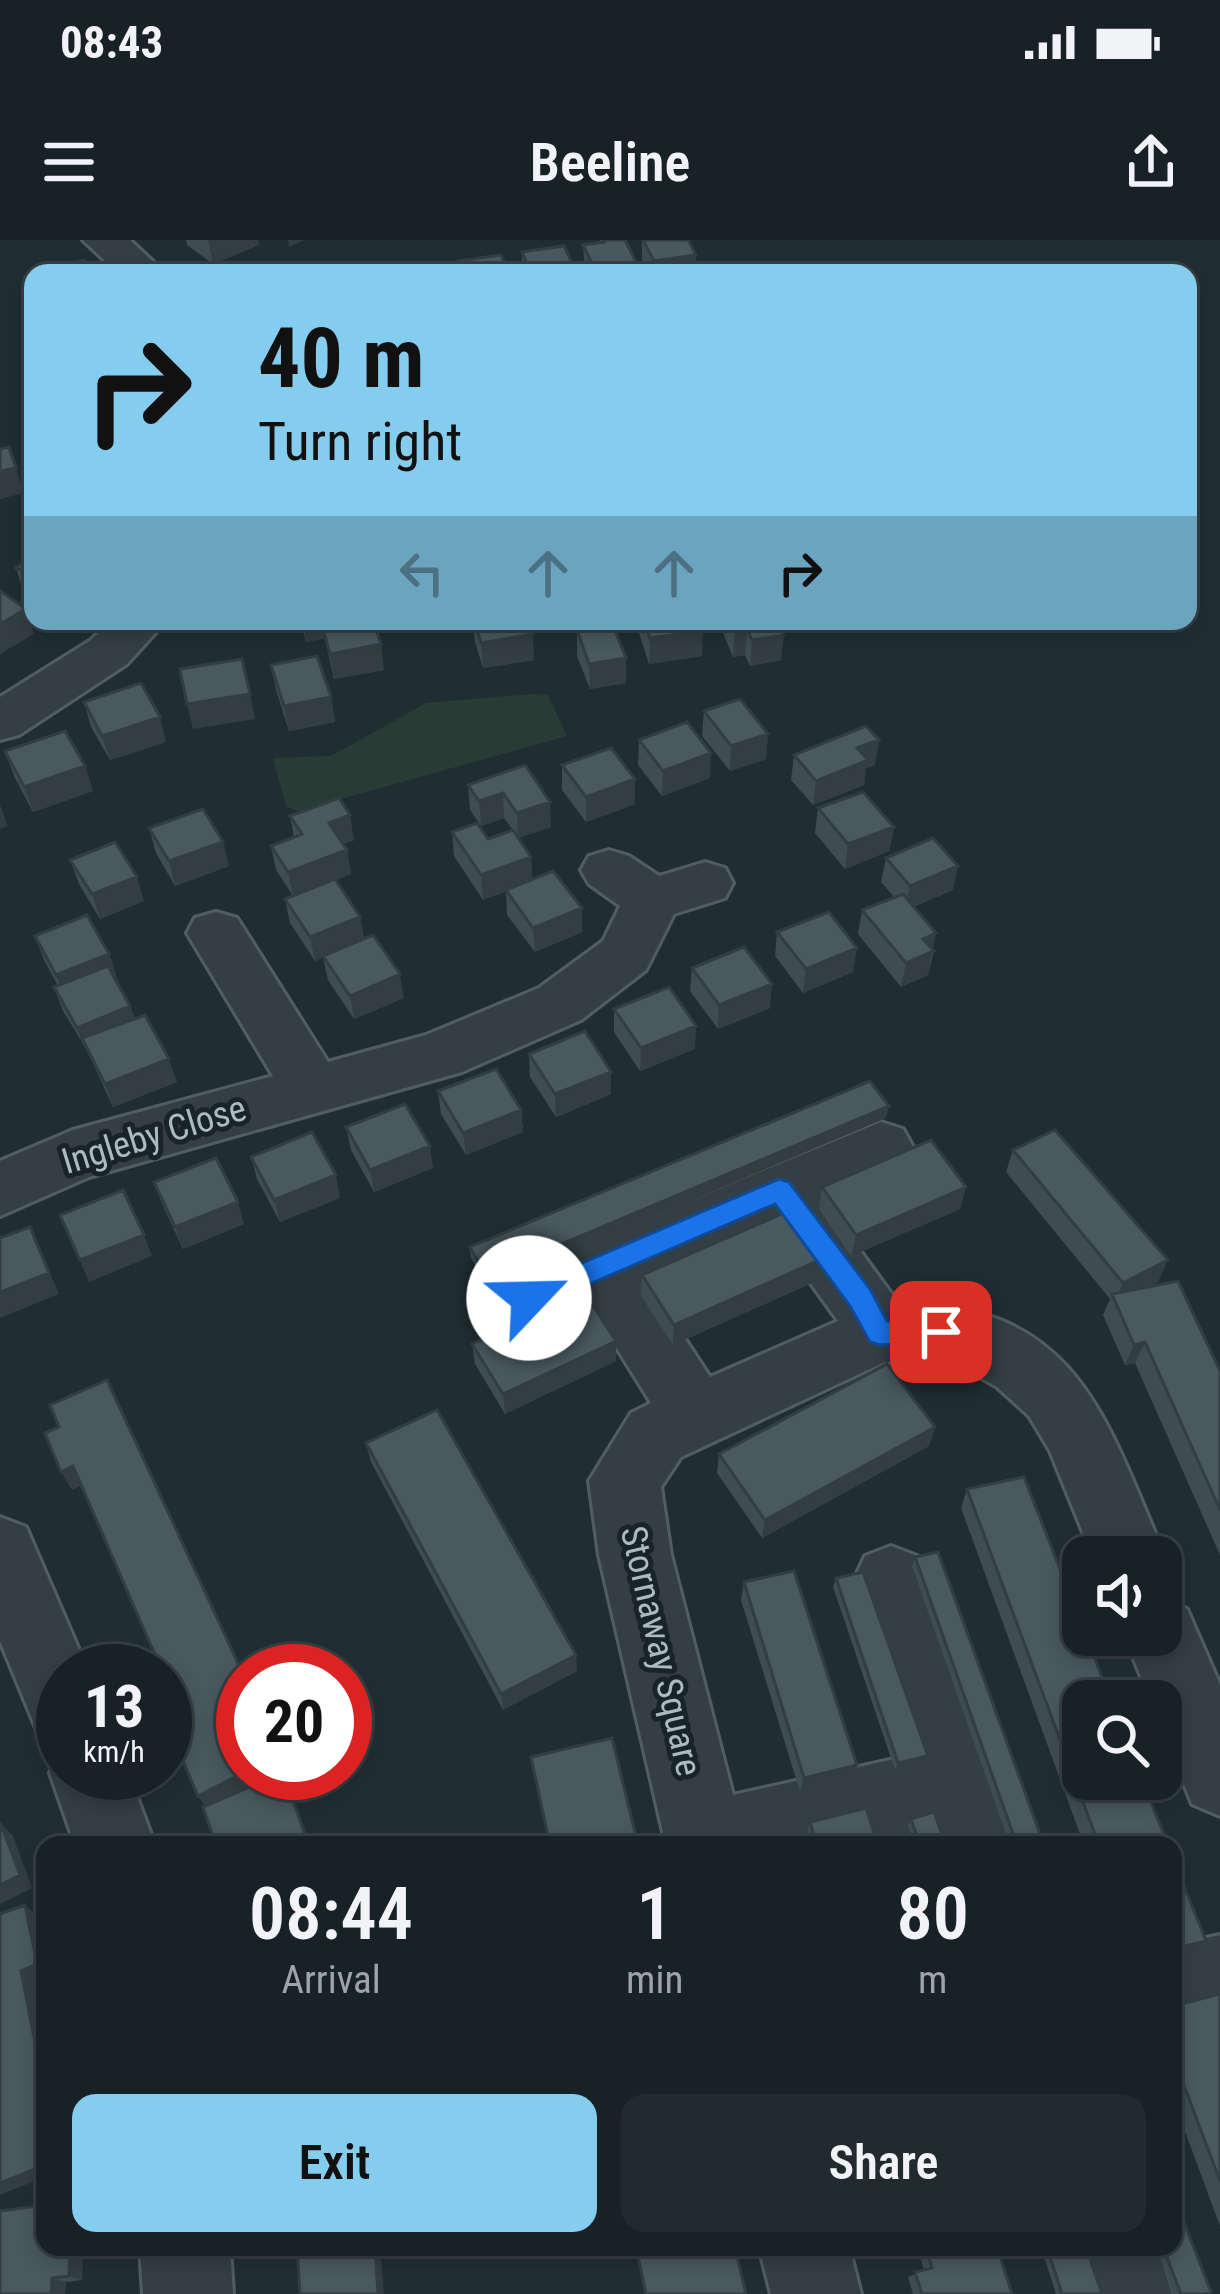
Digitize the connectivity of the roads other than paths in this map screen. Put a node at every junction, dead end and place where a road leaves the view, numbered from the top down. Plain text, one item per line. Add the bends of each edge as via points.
1 (132, 630) edge
2 (0, 722) edge
3 (655, 884) dead end
4 (216, 934) dead end
5 (312, 1088) junction
6 (881, 1147) dead end
7 (0, 1190) edge
8 (779, 1190) junction
9 (601, 1266) junction
10 (529, 1298) dead end
11 (880, 1334) junction
12 (696, 1414) junction
13 (1120, 1536) edge
14 (0, 1551) edge
15 (891, 1580) dead end
16 (39, 1644) edge
17 (1170, 1656) edge
18 (1220, 1777) edge
19 (99, 1800) edge
20 (964, 1815) edge
21 (112, 1836) edge
22 (703, 1836) edge
23 (770, 1836) edge
24 (1220, 1976) edge
25 (1182, 1984) edge
26 (186, 2256) edge
27 (806, 2256) edge
28 (1115, 2256) edge
29 (188, 2294) edge
30 (816, 2294) edge
31 (1127, 2294) edge

1 - 2 street
3 - 5 street, Ingleby Close via 625,955 560,1004 440,1055
4 - 5 street
5 - 7 street, Ingleby Close via 73,1156
6 - 8 street
8 - 9 street
8 - 11 street
9 - 10 street
9 - 12 street
11 - 12 street, Stornaway Square
11 - 13 street, Stornaway Square via 941,1332 1021,1366 1079,1436
12 - 22 street, Stornaway Square via 656,1436 625,1480 635,1555
14 - 16 street
15 - 20 street
17 - 18 street
19 - 21 street
20 - 23 street
24 - 25 street
26 - 29 street
27 - 30 street
28 - 31 street

